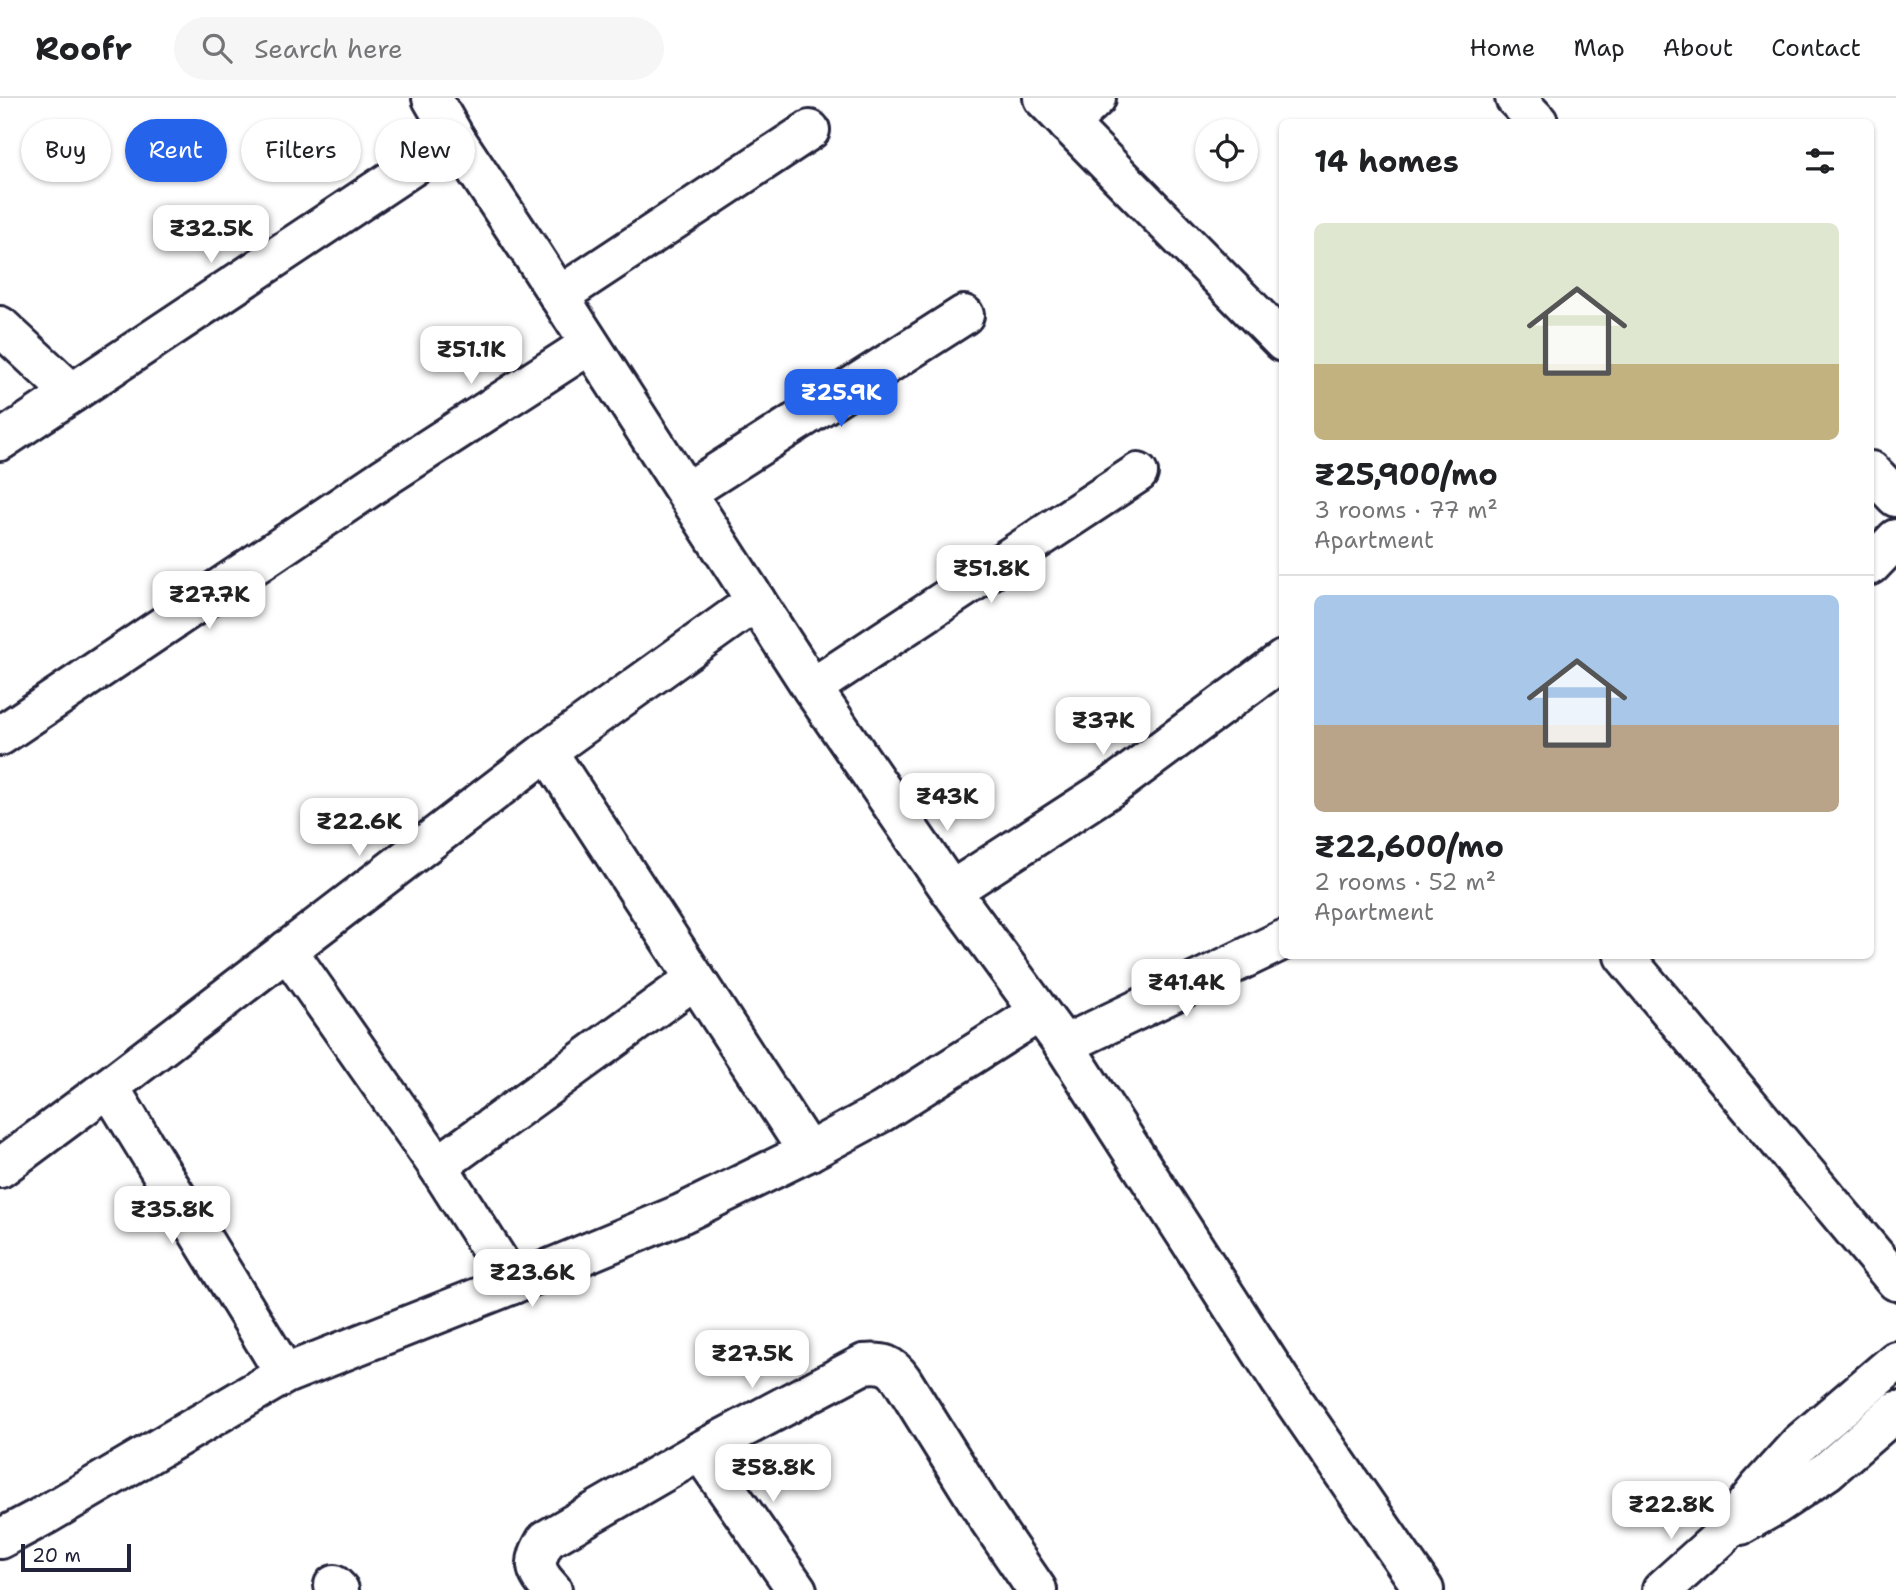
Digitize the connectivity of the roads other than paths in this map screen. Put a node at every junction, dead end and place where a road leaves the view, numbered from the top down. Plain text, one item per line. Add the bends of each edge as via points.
1 (432, 98) edge
2 (1096, 98) edge
3 (1515, 98) edge
4 (1055, 111) edge
5 (444, 119) edge
6 (1535, 119) edge
7 (810, 130) dead end
8 (475, 170) edge
9 (388, 182) edge
10 (559, 296) junction
11 (964, 315) dead end
12 (0, 326) edge
13 (1279, 338) edge
14 (589, 345) junction
15 (72, 393) junction
16 (0, 441) edge
17 (1138, 473) dead end
18 (1874, 474) edge
19 (687, 492) junction
20 (1896, 497) edge
21 (1896, 539) edge
22 (1874, 562) edge
23 (756, 601) junction
24 (1279, 663) edge
25 (812, 688) junction
26 (0, 736) edge
27 (547, 751) junction
28 (951, 891) junction
29 (1279, 942) edge
30 (287, 950) junction
31 (1627, 959) edge
32 (695, 979) junction
33 (1038, 1013) junction
34 (1063, 1045) junction
35 (109, 1087) junction
36 (808, 1152) junction
37 (438, 1166) junction
38 (0, 1168) edge
39 (1896, 1281) edge
40 (513, 1284) junction
41 (1896, 1361) edge
42 (285, 1374) junction
43 (1896, 1411) edge
44 (700, 1451) junction
45 (1721, 1536) junction
46 (0, 1539) edge
47 (552, 1590) edge
48 (797, 1590) edge
49 (1037, 1590) edge
50 (1424, 1590) edge
51 (1662, 1590) edge

1 - 5 street
2 - 4 street
3 - 6 street
4 - 13 street
7 - 10 street
8 - 10 street
9 - 15 street
10 - 14 street
11 - 19 street
12 - 15 street
14 - 19 street
14 - 26 street
15 - 16 street
17 - 25 street
18 - 20 street
19 - 23 street
21 - 22 street
23 - 25 street
23 - 27 street
24 - 28 street via 1113,786
25 - 28 street
27 - 30 street
27 - 32 street
28 - 33 street
29 - 34 street
30 - 35 street
30 - 37 street
31 - 39 street
32 - 36 street
32 - 37 street
33 - 34 street
33 - 36 street via 882,1112
34 - 50 street via 1281,1382
35 - 38 street
35 - 42 street
36 - 40 street via 681,1214
37 - 40 street
40 - 42 street
41 - 45 street via 1799,1444
42 - 46 street
43 - 45 street via 1827,1471
44 - 47 street via 546,1540 536,1569
44 - 48 street
44 - 49 street via 864,1364 882,1362 902,1380
45 - 51 street

